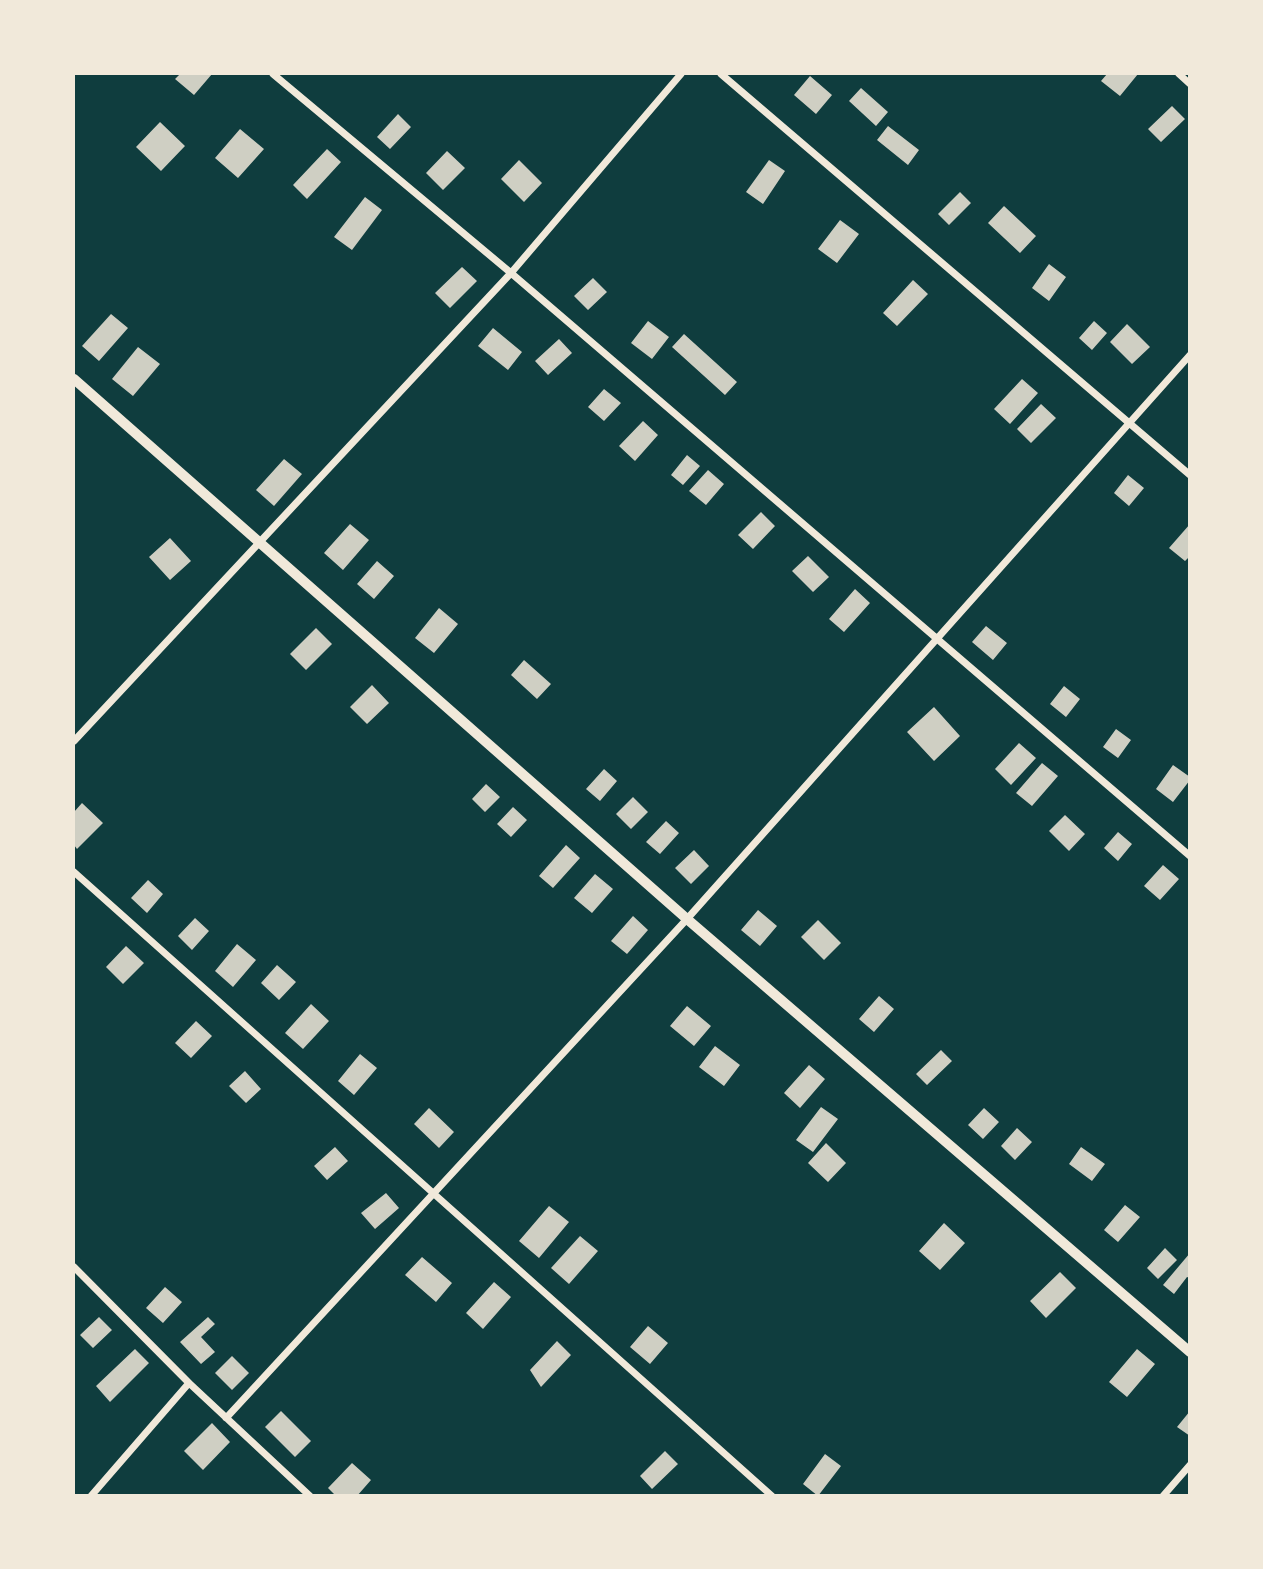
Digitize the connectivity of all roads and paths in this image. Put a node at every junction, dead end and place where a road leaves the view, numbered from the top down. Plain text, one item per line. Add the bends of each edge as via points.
1 (273, 74) edge
2 (681, 74) edge
3 (721, 74) edge
4 (1179, 74) edge
5 (1189, 84) edge
6 (511, 274) junction
7 (1189, 355) edge
8 (74, 379) edge
9 (1127, 423) junction
10 (1189, 475) edge
11 (260, 543) junction
12 (939, 639) junction
13 (74, 741) edge
14 (1189, 856) edge
15 (74, 873) edge
16 (687, 919) junction
17 (434, 1194) junction
18 (74, 1267) edge
19 (1189, 1352) edge
20 (189, 1383) junction
21 (226, 1419) junction
22 (1189, 1465) edge
23 (91, 1496) edge
24 (310, 1496) edge
25 (772, 1496) edge
26 (1163, 1496) edge

1 - 6 street
2 - 6 street
3 - 9 street
4 - 5 street
6 - 11 street
6 - 12 street
7 - 9 street
8 - 11 street
9 - 10 street
9 - 12 street
11 - 13 street
11 - 16 street
12 - 14 street
12 - 16 street
15 - 17 street
16 - 17 street
16 - 19 street
17 - 21 street
17 - 25 street
18 - 20 street
20 - 21 street
20 - 23 street
21 - 24 street
22 - 26 street

